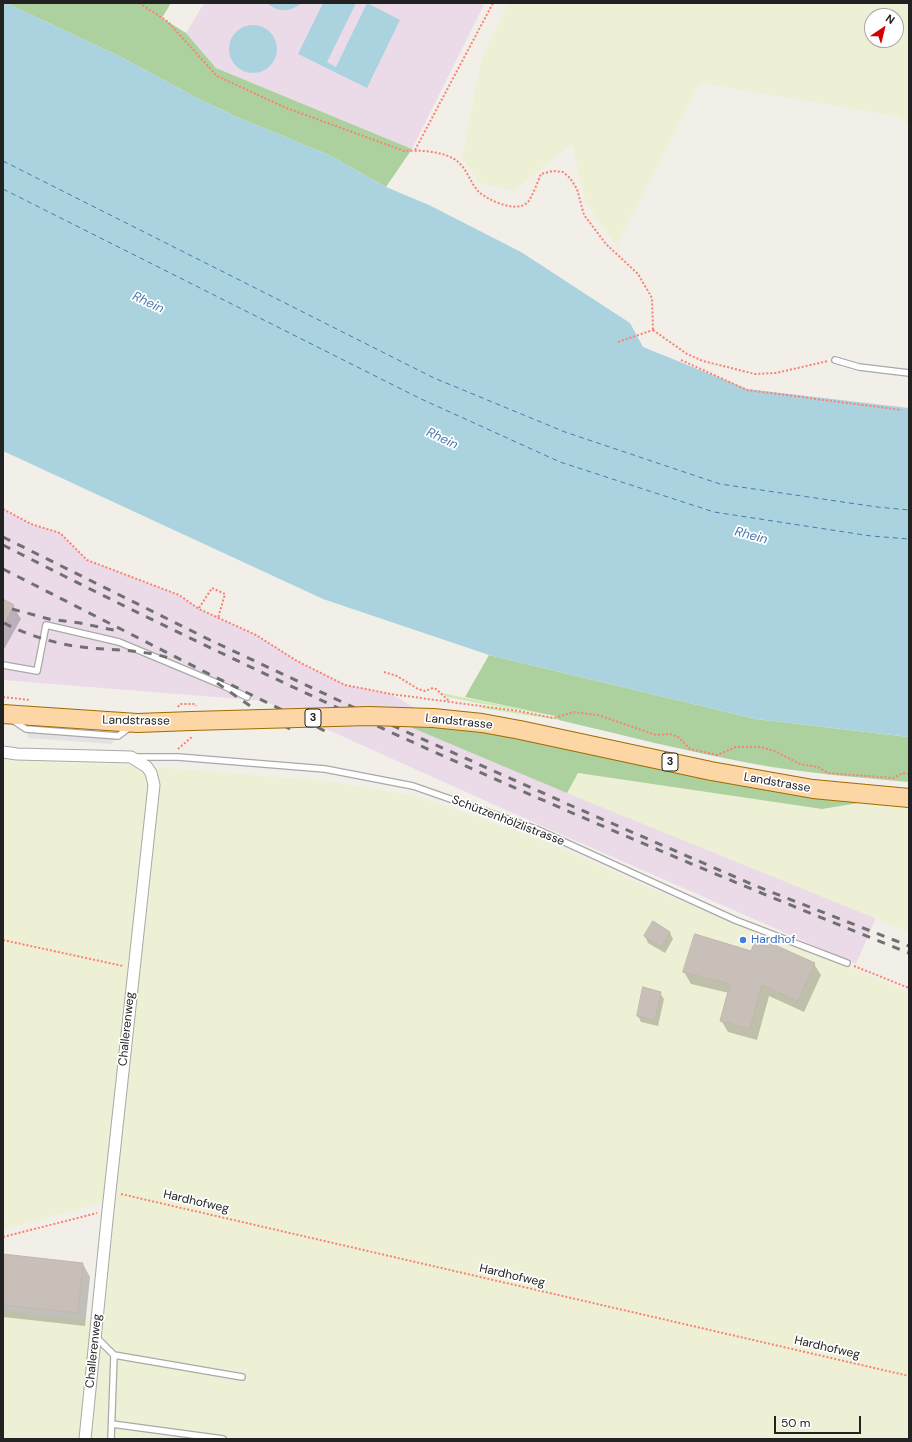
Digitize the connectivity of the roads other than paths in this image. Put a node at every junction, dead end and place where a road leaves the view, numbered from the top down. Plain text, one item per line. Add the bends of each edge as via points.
1 (835, 360) road end
2 (909, 373) edge
3 (3, 665) edge
4 (247, 697) dead end
5 (3, 714) edge
6 (3, 752) edge
7 (131, 757) junction
8 (909, 798) edge
9 (847, 963) road end
10 (96, 1337) junction
11 (114, 1355) junction
12 (242, 1377) dead end
13 (112, 1424) junction
14 (85, 1439) edge
15 (111, 1439) edge
16 (223, 1439) edge

1 - 2 lane via 859,367
3 - 4 lane via 37,671 46,625 118,642
5 - 8 main road, Landstrasse / 3, bridge via 193,729 369,716 433,718 520,730 711,771 813,789
6 - 7 street
7 - 9 lane, Schützenhölzlistrasse via 178,757 325,769 413,786 536,829 735,920
7 - 10 street, Challerenweg via 147,767 154,784
10 - 11 lane
10 - 14 street, Challerenweg
11 - 12 lane
11 - 13 lane
13 - 15 lane
13 - 16 lane

